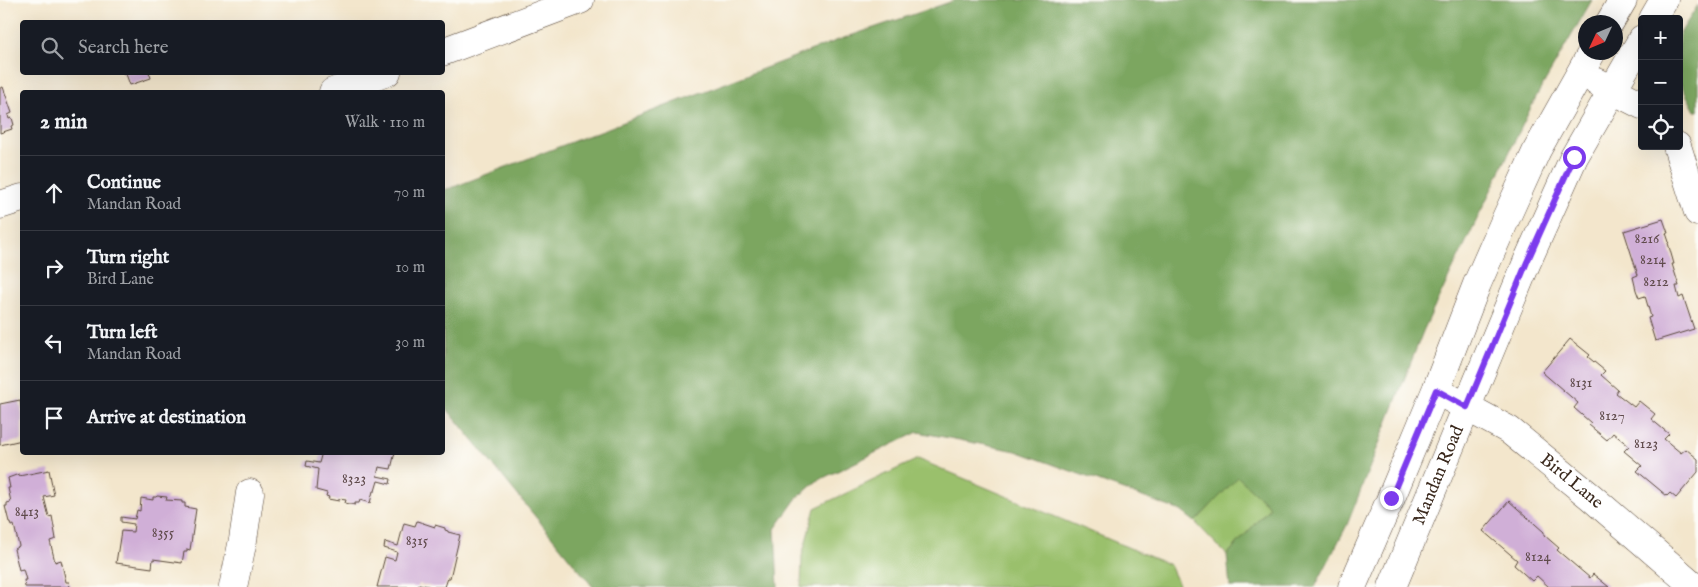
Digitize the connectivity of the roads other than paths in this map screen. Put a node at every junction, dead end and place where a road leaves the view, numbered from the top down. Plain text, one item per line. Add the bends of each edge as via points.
1 (580, 0) edge
2 (1623, 0) edge
3 (1664, 0) edge
4 (1614, 15) edge
5 (1655, 15) edge
6 (1638, 46) edge
7 (445, 51) edge
8 (1586, 63) edge
9 (379, 75) edge
10 (338, 90) edge
11 (1612, 90) junction
12 (1638, 103) edge
13 (1678, 150) edge
14 (20, 199) edge
15 (0, 205) edge
16 (1698, 212) edge
17 (1436, 390) junction
18 (1467, 407) junction
19 (250, 493) dead end
20 (233, 587) edge
21 (1352, 587) edge
22 (1392, 587) edge
23 (1695, 587) edge

1 - 7 street
2 - 4 street
3 - 5 street
6 - 11 street, Mandan Road
8 - 11 street
8 - 17 street, Mandan Road via 1537,150 1476,284
9 - 10 street
11 - 12 street
11 - 18 street, Mandan Road via 1574,157
13 - 16 street
14 - 15 street
17 - 18 street, Bird Lane
17 - 21 street, Mandan Road
18 - 22 street, Mandan Road
18 - 23 street, Bird Lane via 1509,430
19 - 20 street

